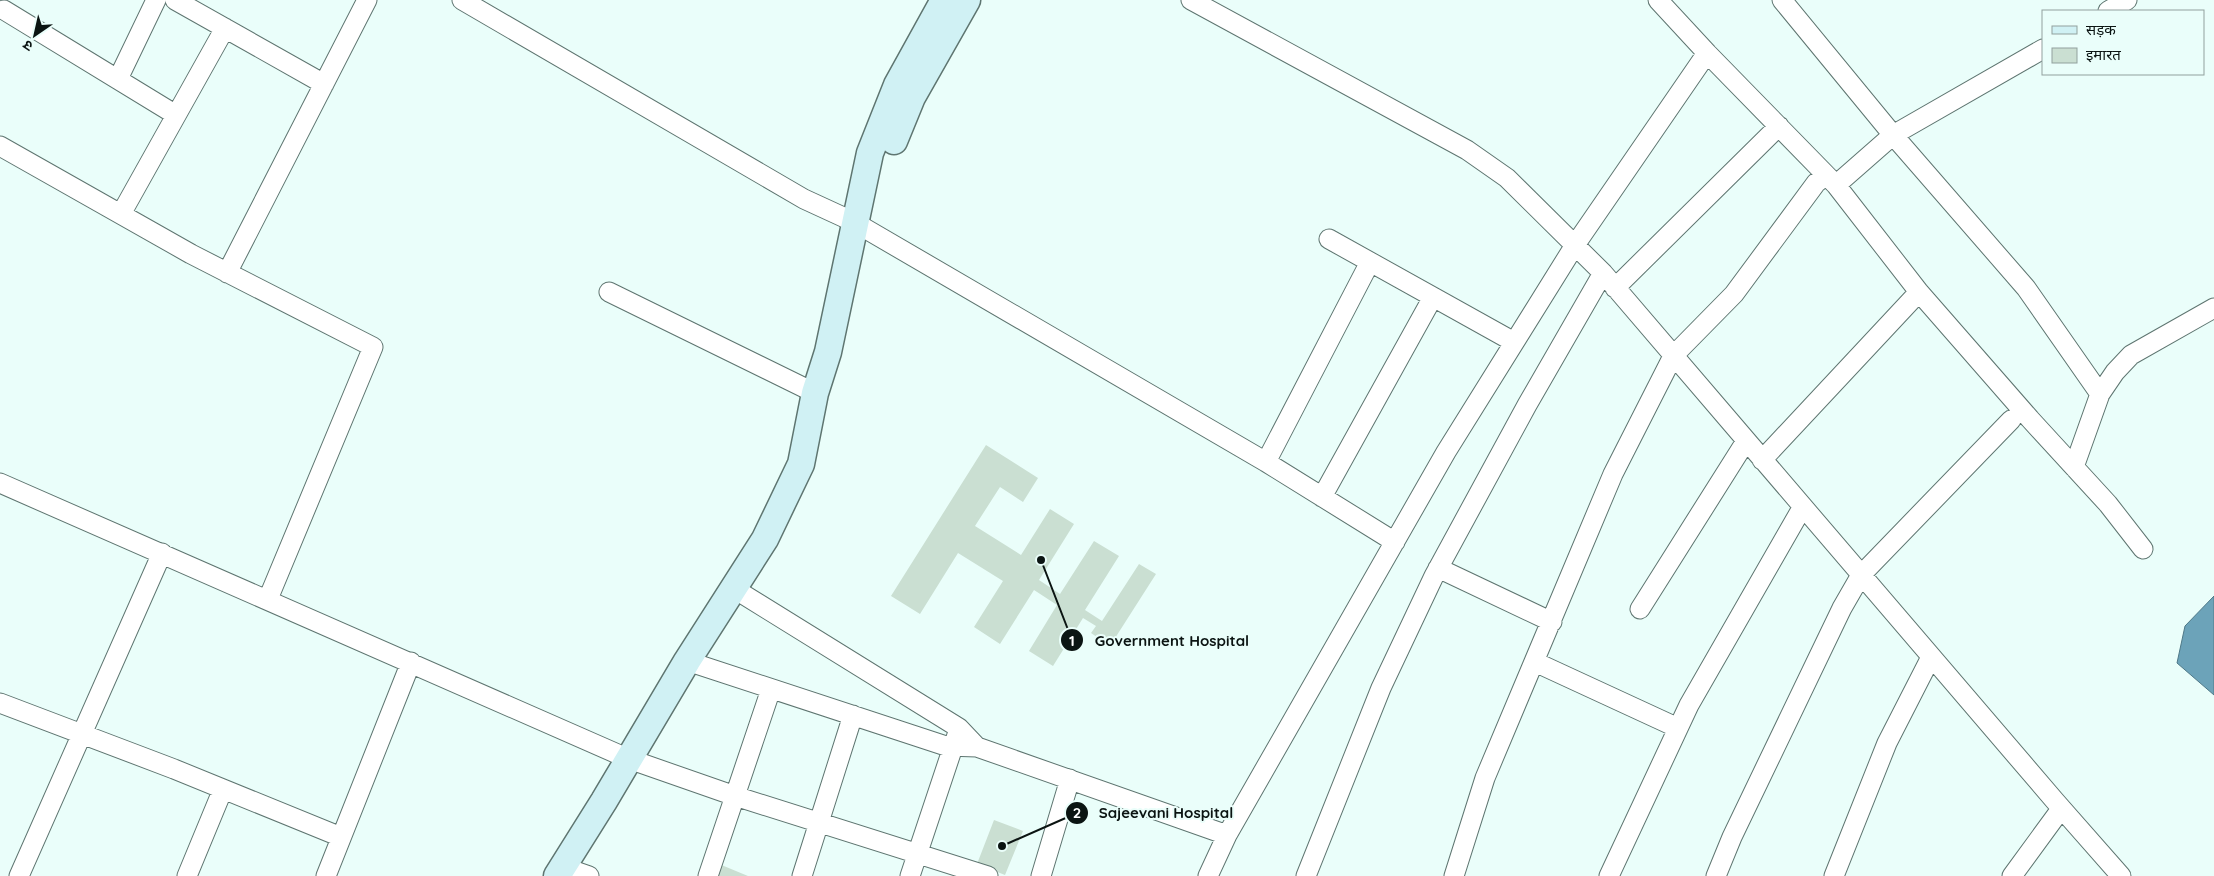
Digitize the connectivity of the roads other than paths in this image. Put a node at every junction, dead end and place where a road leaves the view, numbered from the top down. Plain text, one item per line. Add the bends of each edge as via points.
1 (156, 0) edge
2 (175, 0) edge
3 (367, 0) edge
4 (462, 0) edge
5 (944, 0) edge
6 (966, 0) edge
7 (1191, 0) edge
8 (1658, 0) edge
9 (1782, 0) edge
10 (2128, 0) edge
11 (4, 10) edge
12 (2110, 10) edge
13 (225, 28) junction
14 (2042, 50) edge
15 (1707, 53) junction
16 (118, 79) junction
17 (324, 84) junction
18 (176, 115) junction
19 (1779, 126) junction
20 (1893, 135) junction
21 (0, 146) edge
22 (1831, 180) junction
23 (121, 214) junction
24 (854, 222) junction
25 (1329, 239) dead end
26 (1575, 245) junction
27 (1370, 262) junction
28 (227, 273) junction
29 (1603, 273) junction
30 (1615, 288) junction
31 (609, 292) dead end
32 (1919, 292) junction
33 (1433, 297) junction
34 (2214, 308) edge
35 (1514, 342) junction
36 (1673, 356) junction
37 (815, 393) junction
38 (2100, 394) junction
39 (2011, 420) dead end
40 (1746, 441) junction
41 (1762, 460) junction
42 (1266, 462) junction
43 (2074, 467) junction
44 (0, 483) edge
45 (1322, 497) junction
46 (1802, 508) junction
47 (1395, 542) junction
48 (2143, 549) dead end
49 (162, 553) junction
50 (1438, 568) junction
51 (1861, 575) junction
52 (733, 588) junction
53 (268, 599) junction
54 (1640, 609) dead end
55 (1552, 622) junction
56 (1931, 657) junction
57 (687, 661) junction
58 (411, 662) junction
59 (1535, 662) junction
60 (772, 689) junction
61 (0, 703) edge
62 (853, 716) junction
63 (959, 728) junction
64 (1678, 728) junction
65 (82, 734) junction
66 (954, 746) junction
67 (977, 746) junction
68 (629, 759) junction
69 (1070, 778) junction
70 (223, 789) junction
71 (735, 796) junction
72 (2061, 809) junction
73 (818, 822) junction
74 (1227, 835) junction
75 (341, 837) junction
76 (918, 854) junction
77 (560, 872) edge
78 (19, 876) edge
79 (187, 876) edge
80 (326, 876) edge
81 (589, 876) edge
82 (708, 876) edge
83 (802, 876) edge
84 (910, 876) edge
85 (988, 876) edge
86 (1041, 876) edge
87 (1208, 876) edge
88 (1306, 876) edge
89 (1454, 876) edge
90 (1609, 876) edge
91 (1716, 876) edge
92 (1834, 876) edge
93 (2012, 876) edge
94 (2121, 876) edge

1 - 16 street
2 - 13 street
3 - 17 street
4 - 24 street via 804,199
5 - 24 street via 897,86 870,153
6 - 24 street via 912,97 885,164
7 - 26 street via 1467,150 1507,178
8 - 15 street
9 - 20 street
10 - 12 street
11 - 16 street
13 - 17 street
13 - 18 street
14 - 20 street
15 - 19 street
15 - 26 street
16 - 18 street
17 - 28 street
18 - 23 street
19 - 22 street
19 - 30 street
20 - 22 street
20 - 38 street via 2026,288
21 - 23 street
22 - 32 street
22 - 36 street via 1816,183 1734,294
23 - 28 street
24 - 37 street via 828,352
24 - 42 street
25 - 27 street
26 - 29 street
26 - 35 street
27 - 33 street
27 - 42 street
28 - 53 street via 373,347
29 - 30 street
29 - 50 street
30 - 36 street
31 - 37 street
32 - 41 street
32 - 43 street
33 - 35 street
33 - 45 street
34 - 38 street via 2131,354
35 - 47 street
36 - 40 street
36 - 55 street via 1612,474
37 - 52 street via 801,464 766,539
38 - 43 street
39 - 51 street
40 - 41 street
40 - 54 street
41 - 46 street
42 - 45 street
43 - 48 street
44 - 49 street
45 - 47 street
46 - 51 street
46 - 64 street
47 - 74 street
49 - 53 street
49 - 65 street
50 - 55 street
50 - 88 street via 1381,688
51 - 56 street
51 - 91 street via 1833,625
52 - 57 street
52 - 63 street
53 - 58 street
55 - 59 street
56 - 72 street
56 - 92 street via 1887,743
57 - 60 street
57 - 68 street
58 - 68 street
58 - 75 street
59 - 64 street
59 - 89 street via 1485,778
60 - 62 street
60 - 71 street
61 - 65 street
62 - 66 street
62 - 73 street
63 - 66 street
63 - 67 street
64 - 90 street
65 - 70 street
65 - 78 street
66 - 67 street
66 - 76 street
67 - 69 street
68 - 71 street
68 - 77 street
69 - 74 street
69 - 86 street
70 - 75 street
70 - 79 street
71 - 73 street
71 - 82 street
72 - 93 street
72 - 94 street
73 - 76 street
73 - 83 street
74 - 87 street
75 - 80 street
76 - 84 street
76 - 85 street
77 - 81 street

